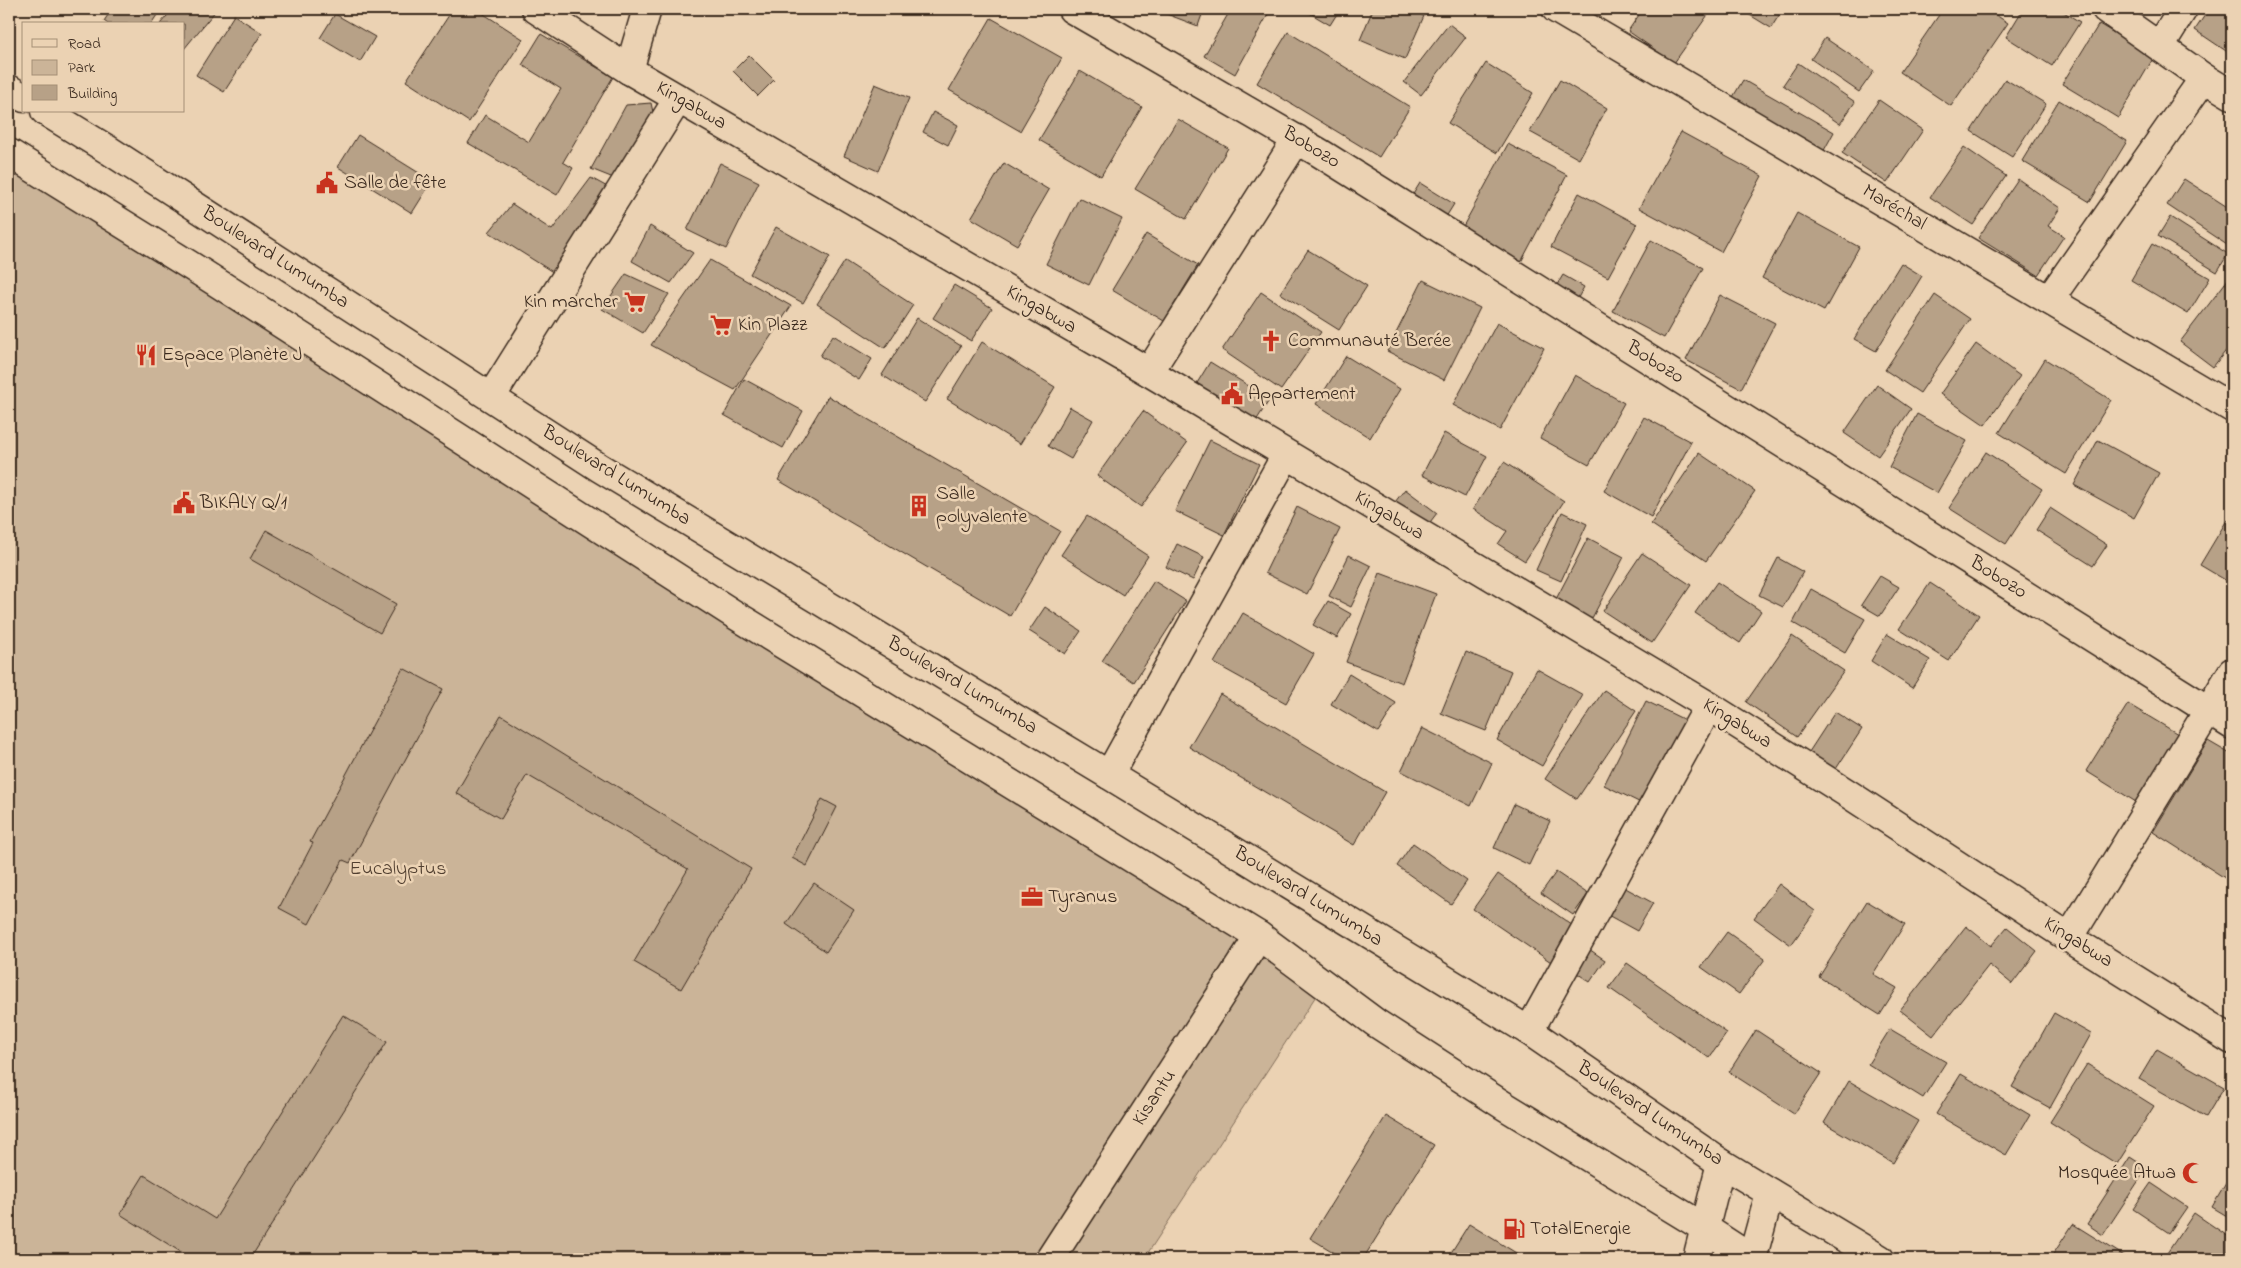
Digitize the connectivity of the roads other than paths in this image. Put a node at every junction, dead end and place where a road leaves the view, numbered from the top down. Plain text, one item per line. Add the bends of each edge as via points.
1 (536, 9) edge
2 (647, 9) edge
3 (1072, 9) edge
4 (1556, 9) edge
5 (2106, 9) edge
6 (2183, 9) edge
7 (2160, 46) junction
8 (629, 70) junction
9 (2204, 78) junction
10 (9, 89) edge
11 (2232, 95) edge
12 (22, 97) edge
13 (678, 99) junction
14 (47, 112) edge
15 (1297, 139) junction
16 (9, 153) edge
17 (2049, 300) junction
18 (1149, 372) junction
19 (491, 398) junction
20 (2232, 408) edge
21 (1286, 455) junction
22 (2232, 672) edge
23 (1710, 706) junction
24 (2209, 710) junction
25 (2232, 725) edge
26 (1109, 775) junction
27 (1259, 936) junction
28 (2069, 938) junction
29 (1529, 1031) junction
30 (2232, 1040) edge
31 (1721, 1163) junction
32 (1770, 1193) junction
33 (1703, 1227) junction
34 (1050, 1259) edge
35 (1697, 1259) edge
36 (1752, 1259) edge
37 (1880, 1259) edge

1 - 8 main road, Kingabwa
2 - 8 main road
3 - 15 main road, Bobozo
4 - 17 main road, Maréchal
5 - 7 main road
6 - 7 main road
7 - 9 main road
8 - 13 main road, Kingabwa
9 - 11 main road
9 - 17 main road
10 - 12 main road
13 - 18 main road, Kingabwa
13 - 19 main road
14 - 19 main road, Boulevard Lumumba
15 - 18 main road
15 - 24 main road, Bobozo
16 - 27 main road via 732,613
17 - 20 main road, Maréchal
18 - 21 main road, Kingabwa
19 - 26 main road, Boulevard Lumumba via 600,468
21 - 23 main road, Kingabwa
21 - 26 main road
22 - 24 main road
23 - 28 main road, Kingabwa
23 - 29 main road
24 - 25 main road, Bobozo
24 - 28 main road
26 - 29 main road, Boulevard Lumumba
27 - 33 main road via 1376,1023
27 - 34 main road, Kisantu
28 - 30 main road, Kingabwa
29 - 31 main road, Boulevard Lumumba
31 - 32 main road, Boulevard Lumumba
31 - 33 main road
32 - 36 main road
32 - 37 main road, Boulevard Lumumba
33 - 35 main road
33 - 36 main road

